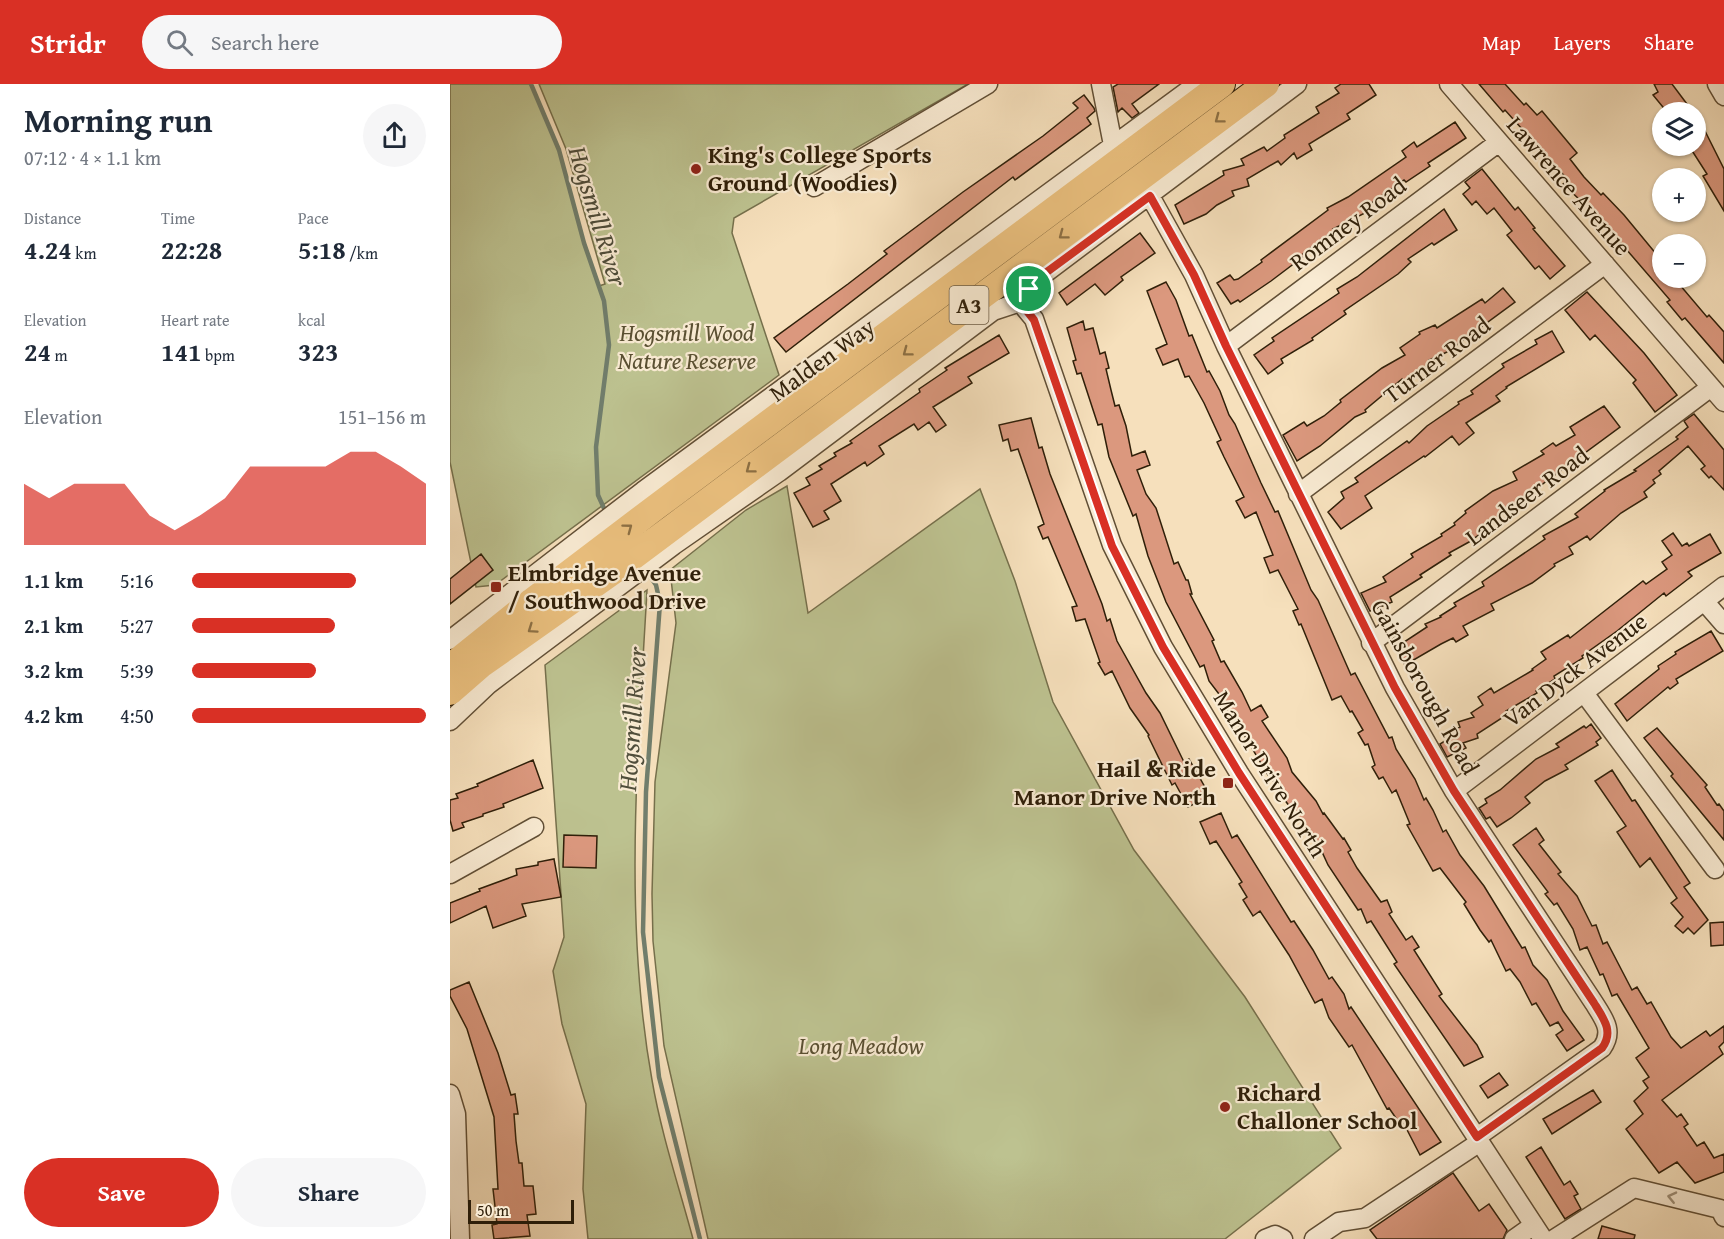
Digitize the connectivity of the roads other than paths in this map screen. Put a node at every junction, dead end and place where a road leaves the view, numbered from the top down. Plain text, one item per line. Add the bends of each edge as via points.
1 (988, 84) edge
2 (1101, 84) edge
3 (1197, 84) edge
4 (1222, 84) edge
5 (1266, 84) edge
6 (1298, 84) edge
7 (1449, 84) edge
8 (1717, 84) edge
9 (1724, 96) edge
10 (1498, 142) junction
11 (1113, 146) junction
12 (814, 187) dead end
13 (1150, 196) junction
14 (1605, 264) junction
15 (1020, 302) junction
16 (1226, 346) junction
17 (1711, 387) junction
18 (1724, 402) edge
19 (1298, 494) junction
20 (650, 499) junction
21 (673, 536) junction
22 (594, 542) junction
23 (618, 577) junction
24 (1724, 586) edge
25 (1704, 601) junction
26 (1724, 624) edge
27 (450, 640) edge
28 (1371, 643) junction
29 (450, 667) edge
30 (450, 692) edge
31 (1584, 693) junction
32 (450, 722) edge
33 (1454, 791) junction
34 (534, 827) dead end
35 (1715, 869) dead end
36 (450, 874) edge
37 (450, 1094) edge
38 (453, 1115) edge
39 (1478, 1139) junction
40 (1724, 1217) edge
41 (1539, 1232) edge
42 (460, 1239) edge
43 (1264, 1239) edge
44 (1283, 1239) edge
45 (1314, 1239) edge
46 (1514, 1239) edge
47 (1554, 1239) edge

1 - 12 street
2 - 11 street
3 - 11 street, Malden Way
4 - 20 highway, Malden Way / A3
5 -> 21 highway, Malden Way / A3
6 - 13 street
7 - 10 street, Lawrence Avenue
8 - 9 street
10 - 14 street, Lawrence Avenue
10 - 16 street, Romney Road
11 - 20 street, Malden Way
13 - 15 street via 1040,277
13 - 16 street, Gainsborough Road via 1194,275
14 - 17 street, Lawrence Avenue
14 - 19 street, Turner Road
15 - 21 street, Malden Way via 993,311 779,472
15 - 39 street, Manor Drive North via 1034,320 1112,546 1163,647 1239,773
16 - 19 street, Gainsborough Road
17 - 18 street, Lawrence Avenue
17 - 28 street, Landseer Road
19 - 28 street, Gainsborough Road
20 - 22 highway, Malden Way / A3
21 - 23 highway, Malden Way / A3
22 - 27 street, Malden Way
22 - 29 highway, A3
23 -> 30 highway, A3 via 481,665
23 - 32 street via 489,684
24 - 25 street, Van Dyck Avenue
25 - 26 street
25 - 31 street, Van Dyck Avenue
28 - 33 street, Gainsborough Road
31 - 33 street, Van Dyck Avenue
31 - 35 street
33 - 39 street, Gainsborough Road via 1594,1003 1608,1031 1602,1048
34 - 36 street
37 - 38 street
38 - 42 street
39 - 41 street, Manor Drive North
39 - 45 street via 1365,1218 1339,1222
40 -> 47 street via 1720,1209 1634,1188
41 - 46 street
43 - 44 street via 1275,1235

